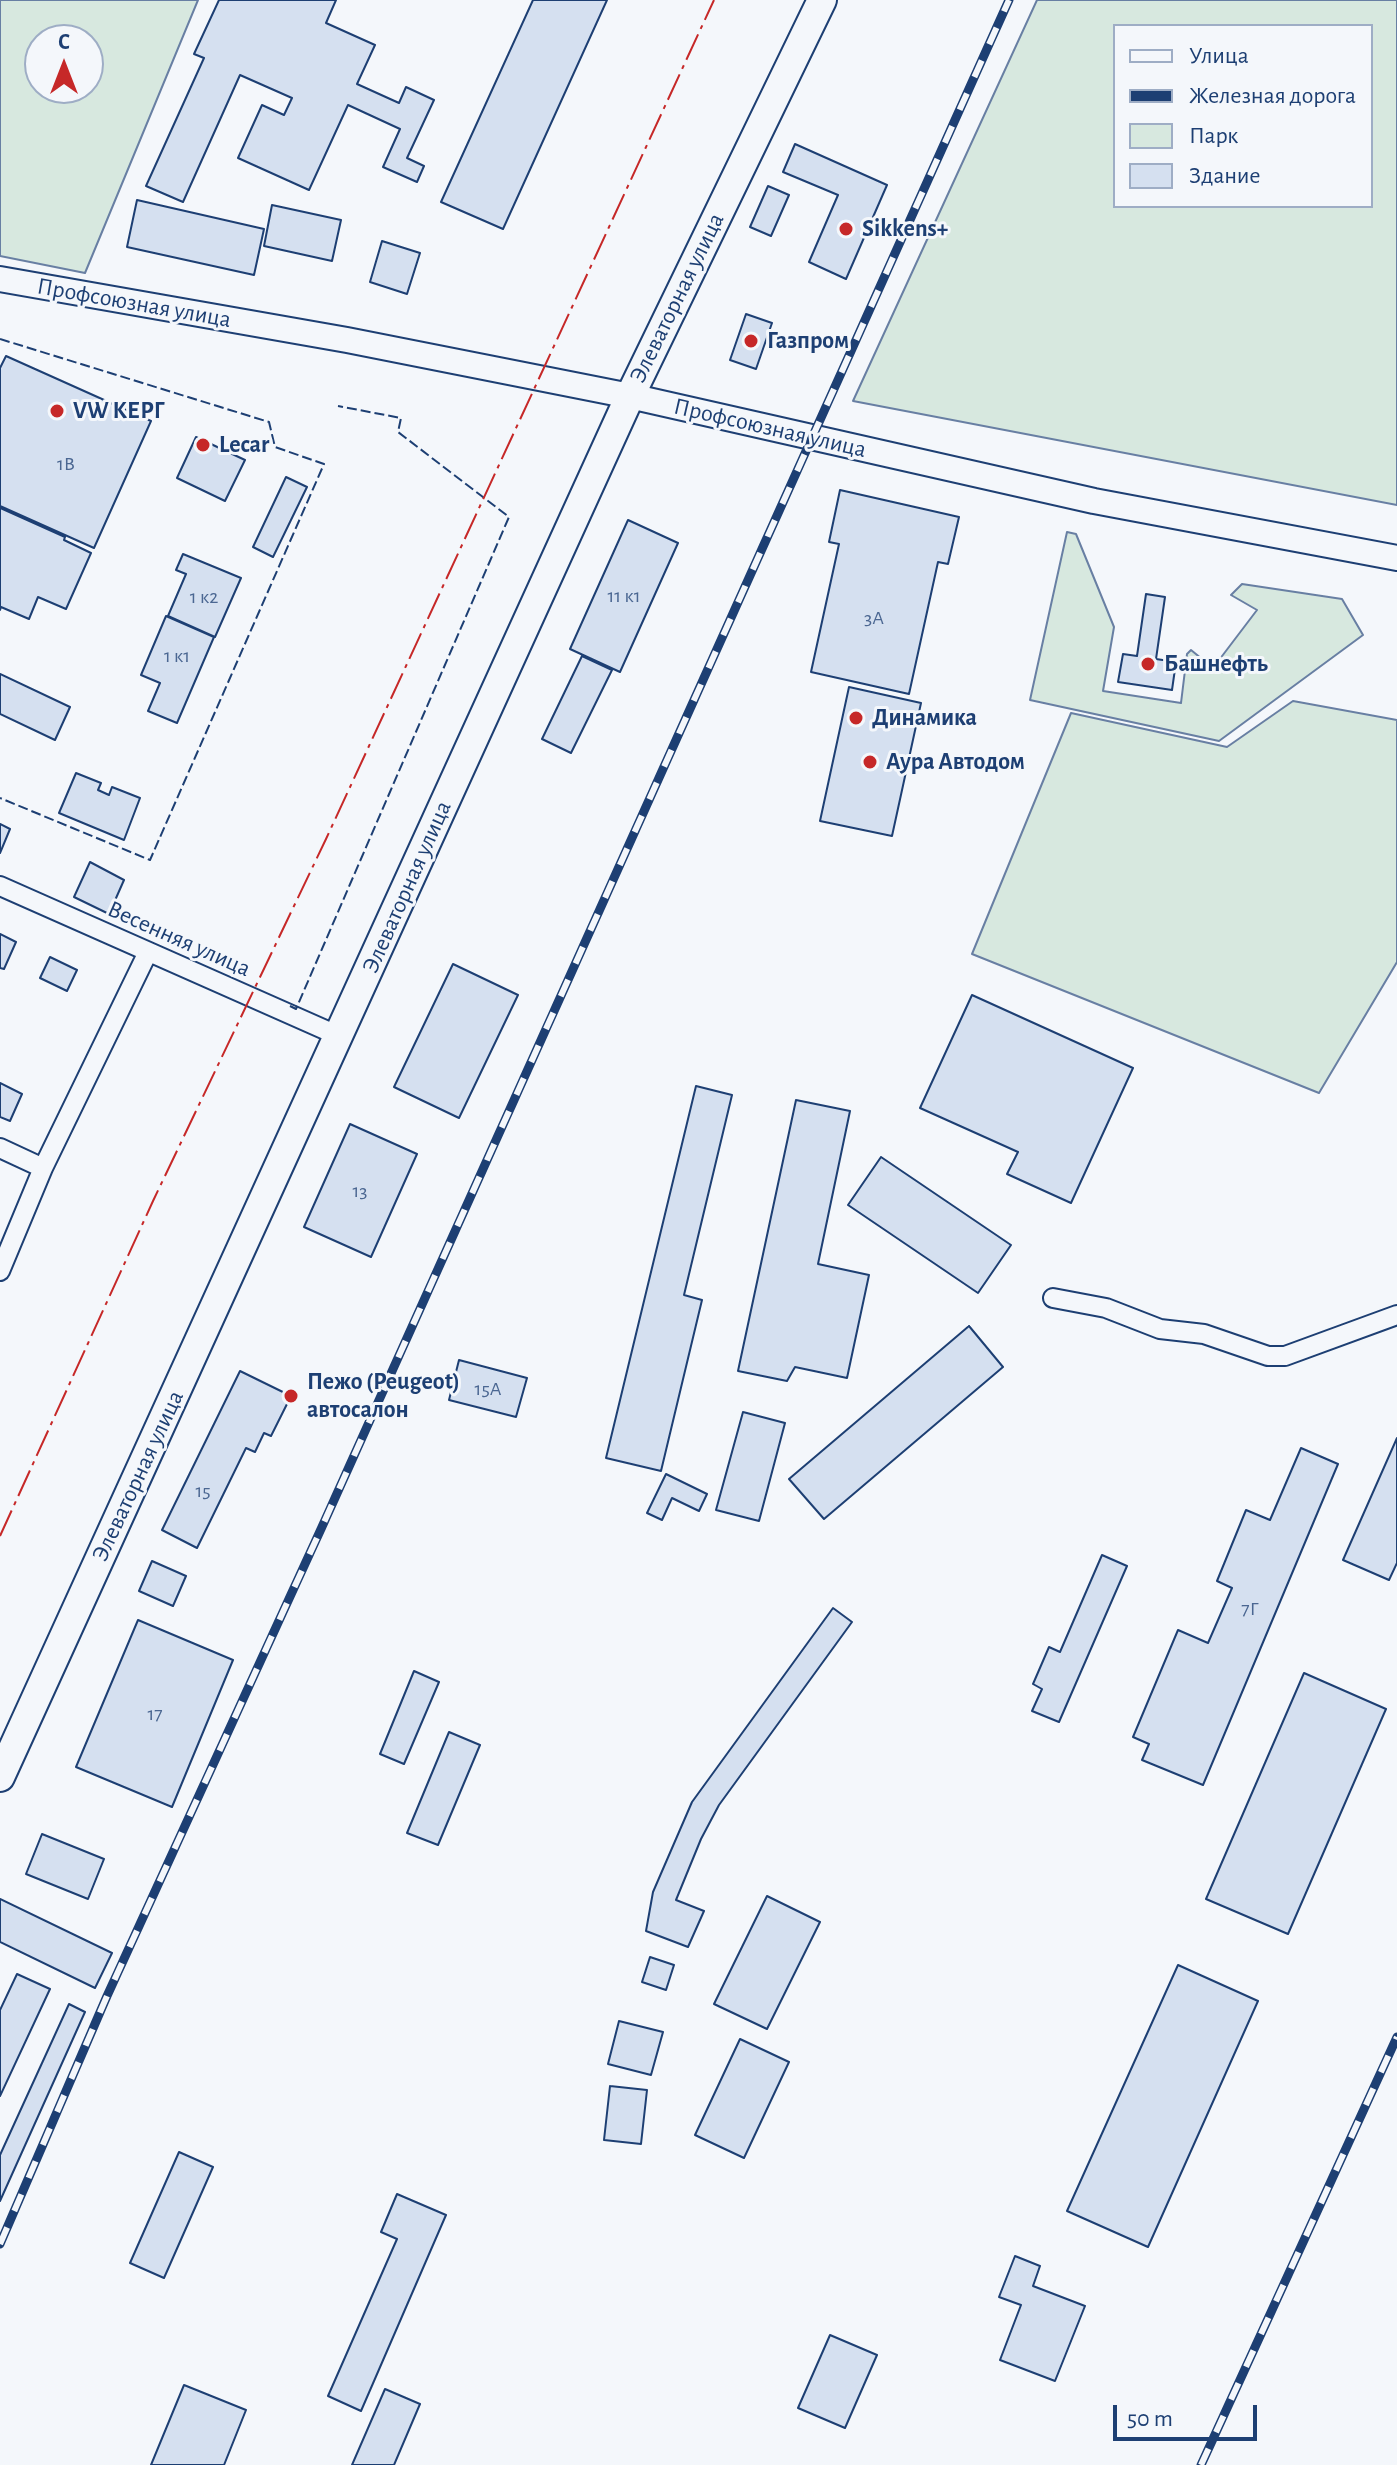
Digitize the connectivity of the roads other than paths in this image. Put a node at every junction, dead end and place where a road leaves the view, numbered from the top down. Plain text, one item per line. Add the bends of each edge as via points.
1 (822, 0) edge
2 (0, 279) edge
3 (630, 396) junction
4 (1397, 558) edge
5 (0, 886) edge
6 (148, 952) junction
7 (339, 1036) junction
8 (0, 1148) edge
9 (43, 1168) junction
10 (0, 1271) edge
11 (1053, 1298) dead end
12 (1397, 1315) edge
13 (0, 1777) edge

1 - 3 main road, Элеваторная улица
2 - 3 main road, Профсоюзная улица
3 - 4 main road, Профсоюзная улица via 1094,501
3 - 7 main road, Элеваторная улица
5 - 6 street, Весенняя улица
6 - 7 street, Весенняя улица
6 - 9 street
7 - 13 main road, Элеваторная улица
8 - 9 street
9 - 10 street
11 - 12 street via 1106,1308 1160,1329 1204,1334 1268,1356 1285,1356

